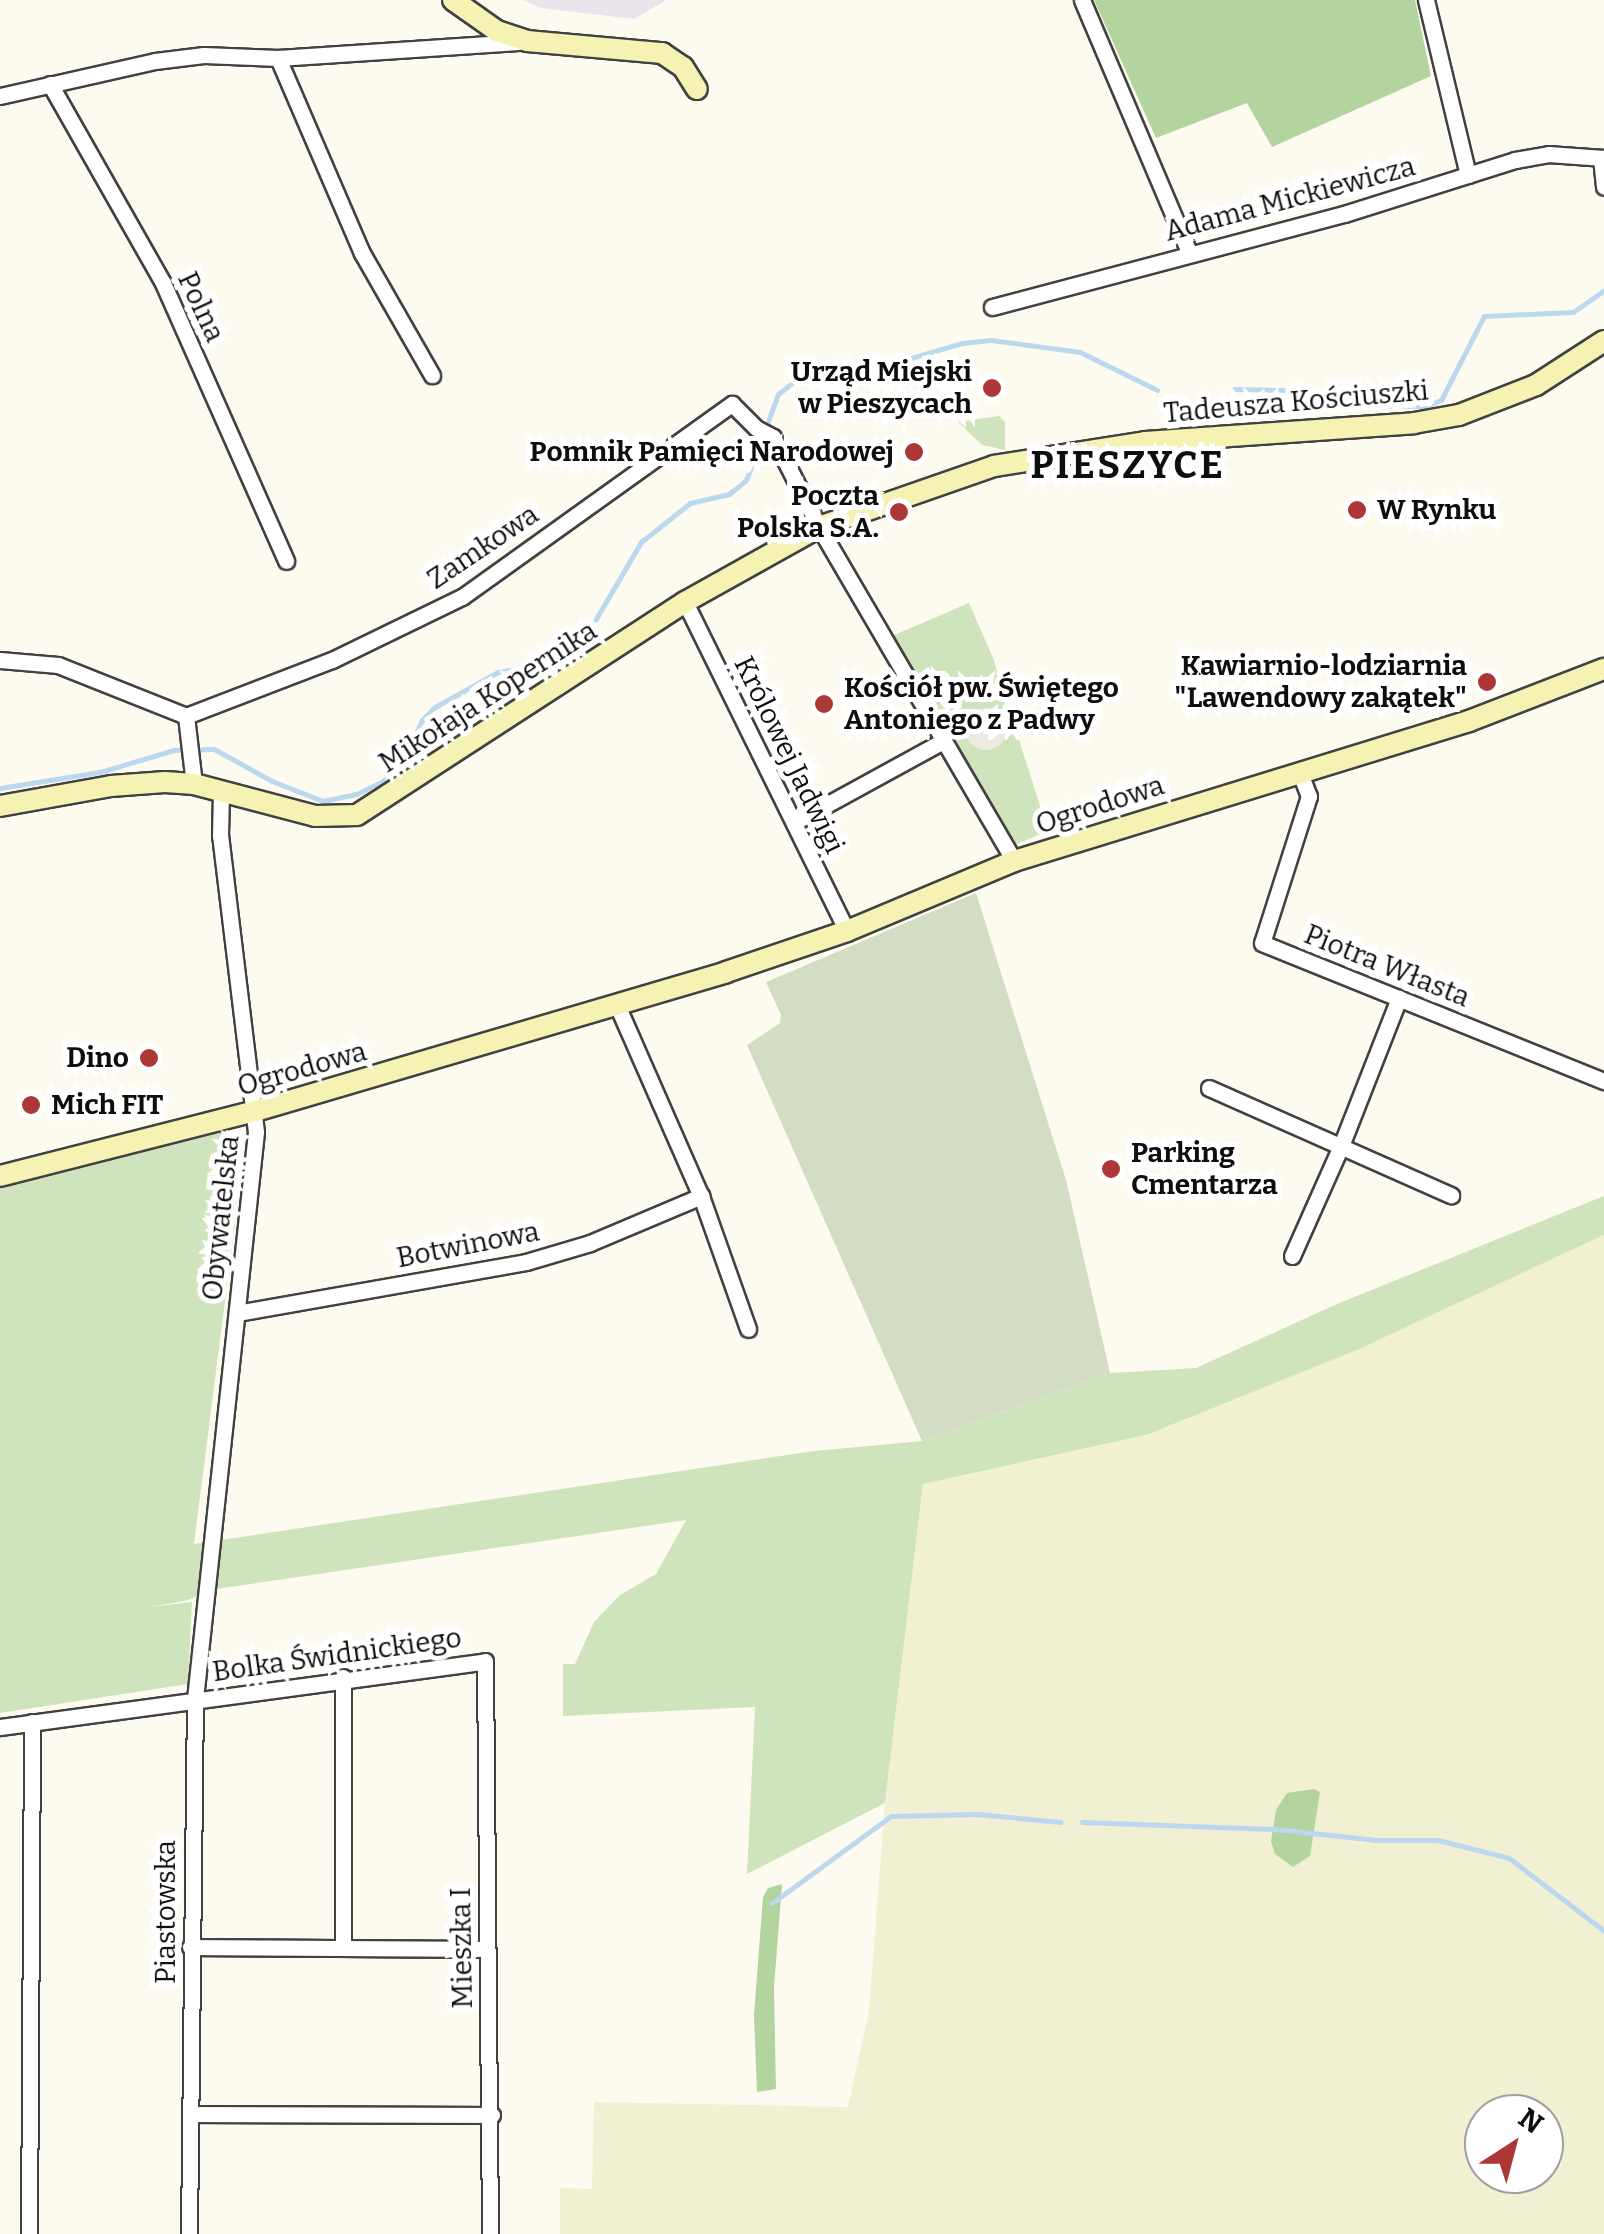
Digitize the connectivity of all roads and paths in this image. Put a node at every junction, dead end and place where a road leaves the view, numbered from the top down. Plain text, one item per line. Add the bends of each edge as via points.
1 (453, 0) edge
2 (1082, 0) edge
3 (1426, 0) edge
4 (527, 42) junction
5 (278, 58) junction
6 (50, 84) junction
7 (697, 89) dead end
8 (0, 96) edge
9 (1603, 158) edge
10 (1468, 175) junction
11 (1604, 187) edge
12 (1190, 252) junction
13 (992, 307) dead end
14 (1604, 342) edge
15 (432, 375) dead end
16 (977, 470) joint
17 (818, 527) junction
18 (286, 561) dead end
19 (684, 602) junction
20 (0, 660) edge
21 (1604, 669) edge
22 (186, 716) junction
23 (944, 741) junction
24 (1300, 773) junction
25 (194, 784) junction
26 (221, 792) junction
27 (0, 806) edge
28 (795, 822) junction
29 (1014, 860) junction
30 (847, 930) junction
31 (1399, 998) junction
32 (617, 1005) junction
33 (1604, 1080) edge
34 (1209, 1088) dead end
35 (255, 1112) junction
36 (1342, 1146) junction
37 (0, 1176) edge
38 (1451, 1195) dead end
39 (701, 1196) junction
40 (1292, 1256) dead end
41 (236, 1313) junction
42 (748, 1329) dead end
43 (206, 1590) joint
44 (485, 1661) joint
45 (343, 1677) junction
46 (195, 1699) junction
47 (32, 1722) junction
48 (0, 1728) edge
49 (190, 1947) junction
50 (343, 1947) junction
51 (486, 1949) junction
52 (191, 2114) junction
53 (492, 2115) junction
54 (28, 2234) edge
55 (189, 2234) edge
56 (490, 2234) edge

1 - 4 street
2 - 12 street
3 - 10 street
4 - 5 street
4 - 7 street via 662,53 683,67
5 - 6 street via 204,55
5 - 15 street via 362,252
6 - 8 street
6 - 18 street, Polna via 163,283
9 - 10 street, Adama Mickiewicza via 1548,154
9 - 11 street
10 - 12 street, Adama Mickiewicza
12 - 13 street, Adama Mickiewicza
14 - 16 street, Tadeusza Kościuszki via 1536,385 1459,414 1144,442
16 - 17 street, Mikołaja Kopernika
17 - 19 street, Mikołaja Kopernika
17 - 22 street, Zamkowa via 773,436 732,404 462,597 332,660
17 - 23 street
19 - 26 street, Mikołaja Kopernika via 357,815 316,816
19 - 28 street, Królowej Jadwigi
20 - 22 street via 58,665
21 - 24 street, Ogrodowa via 1470,721
22 - 25 street
23 - 28 street
23 - 29 street
24 - 29 street, Ogrodowa
24 - 31 street, Piotra Własta via 1310,796 1262,944
25 - 26 street, Mikołaja Kopernika
25 - 27 street, Mikołaja Kopernika via 111,786
26 - 35 street, Obywatelska via 220,836
28 - 30 street, Królowej Jadwigi
29 - 30 street, Ogrodowa
30 - 32 street, Ogrodowa
31 - 33 street, Piotra Własta
31 - 36 street
32 - 35 street, Ogrodowa
32 - 39 street
34 - 36 street
35 - 37 street, Ogrodowa
35 - 41 street, Obywatelska
36 - 38 street
36 - 40 street
39 - 41 street, Botwinowa via 526,1262
39 - 42 street
41 - 43 street, Obywatelska
43 - 46 street, Piastowska
44 - 45 street, Bolka Świdnickiego
44 - 51 street, Mieszka I
45 - 46 street, Bolka Świdnickiego
45 - 50 street
46 - 47 street, Bolka Świdnickiego
46 - 49 street, Piastowska
47 - 48 street, Bolka Świdnickiego
47 - 54 street
49 - 50 street
49 - 52 street, Piastowska
50 - 51 street
51 - 53 street, Mieszka I
52 - 53 street
52 - 55 street, Piastowska
53 - 56 street, Mieszka I

